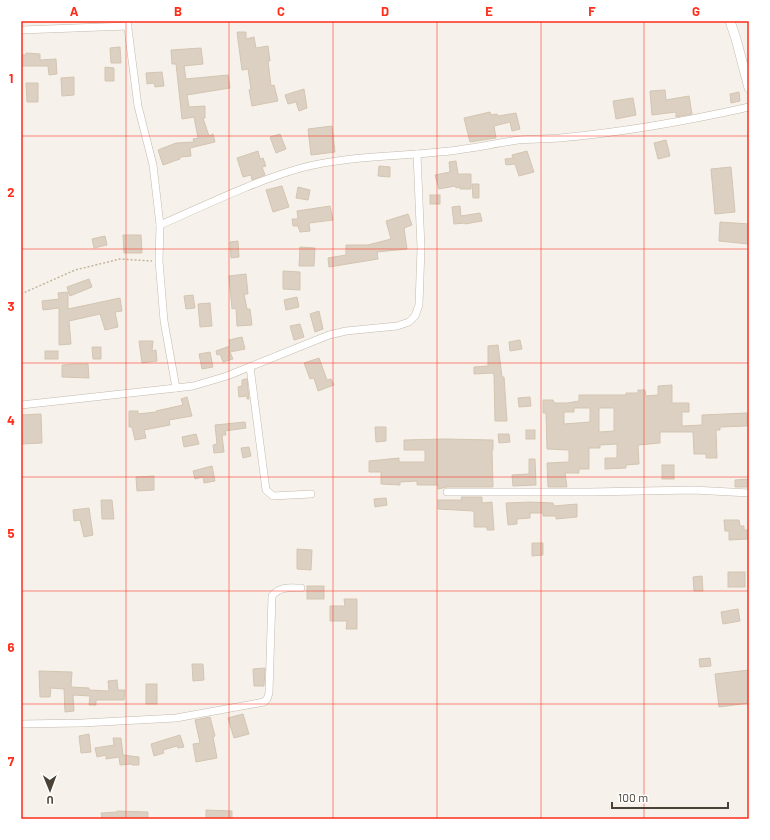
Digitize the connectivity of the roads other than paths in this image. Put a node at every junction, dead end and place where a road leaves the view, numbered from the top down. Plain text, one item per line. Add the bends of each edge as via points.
1 (730, 21) edge
2 (127, 23) edge
3 (21, 30) edge
4 (749, 88) edge
5 (749, 107) edge
6 (417, 154) junction
7 (160, 225) junction
8 (250, 367) junction
9 (176, 388) junction
10 (21, 405) edge
11 (447, 492) dead end
12 (749, 493) edge
13 (312, 494) dead end
14 (302, 588) dead end
15 (21, 724) edge

1 - 4 street
2 - 3 street
2 - 7 street via 138,106 153,165
5 - 6 street via 697,119 627,130 518,140 470,149
6 - 7 street via 354,158 300,169 262,182
6 - 8 street via 421,248 419,305 415,316 409,322 396,326 346,331 329,336
7 - 9 street via 159,261 164,321
8 - 9 street via 211,382
8 - 13 street via 266,490 273,496
9 - 10 street
11 - 12 street via 693,490
14 - 15 street via 283,588 272,596 269,693 264,702 176,718

